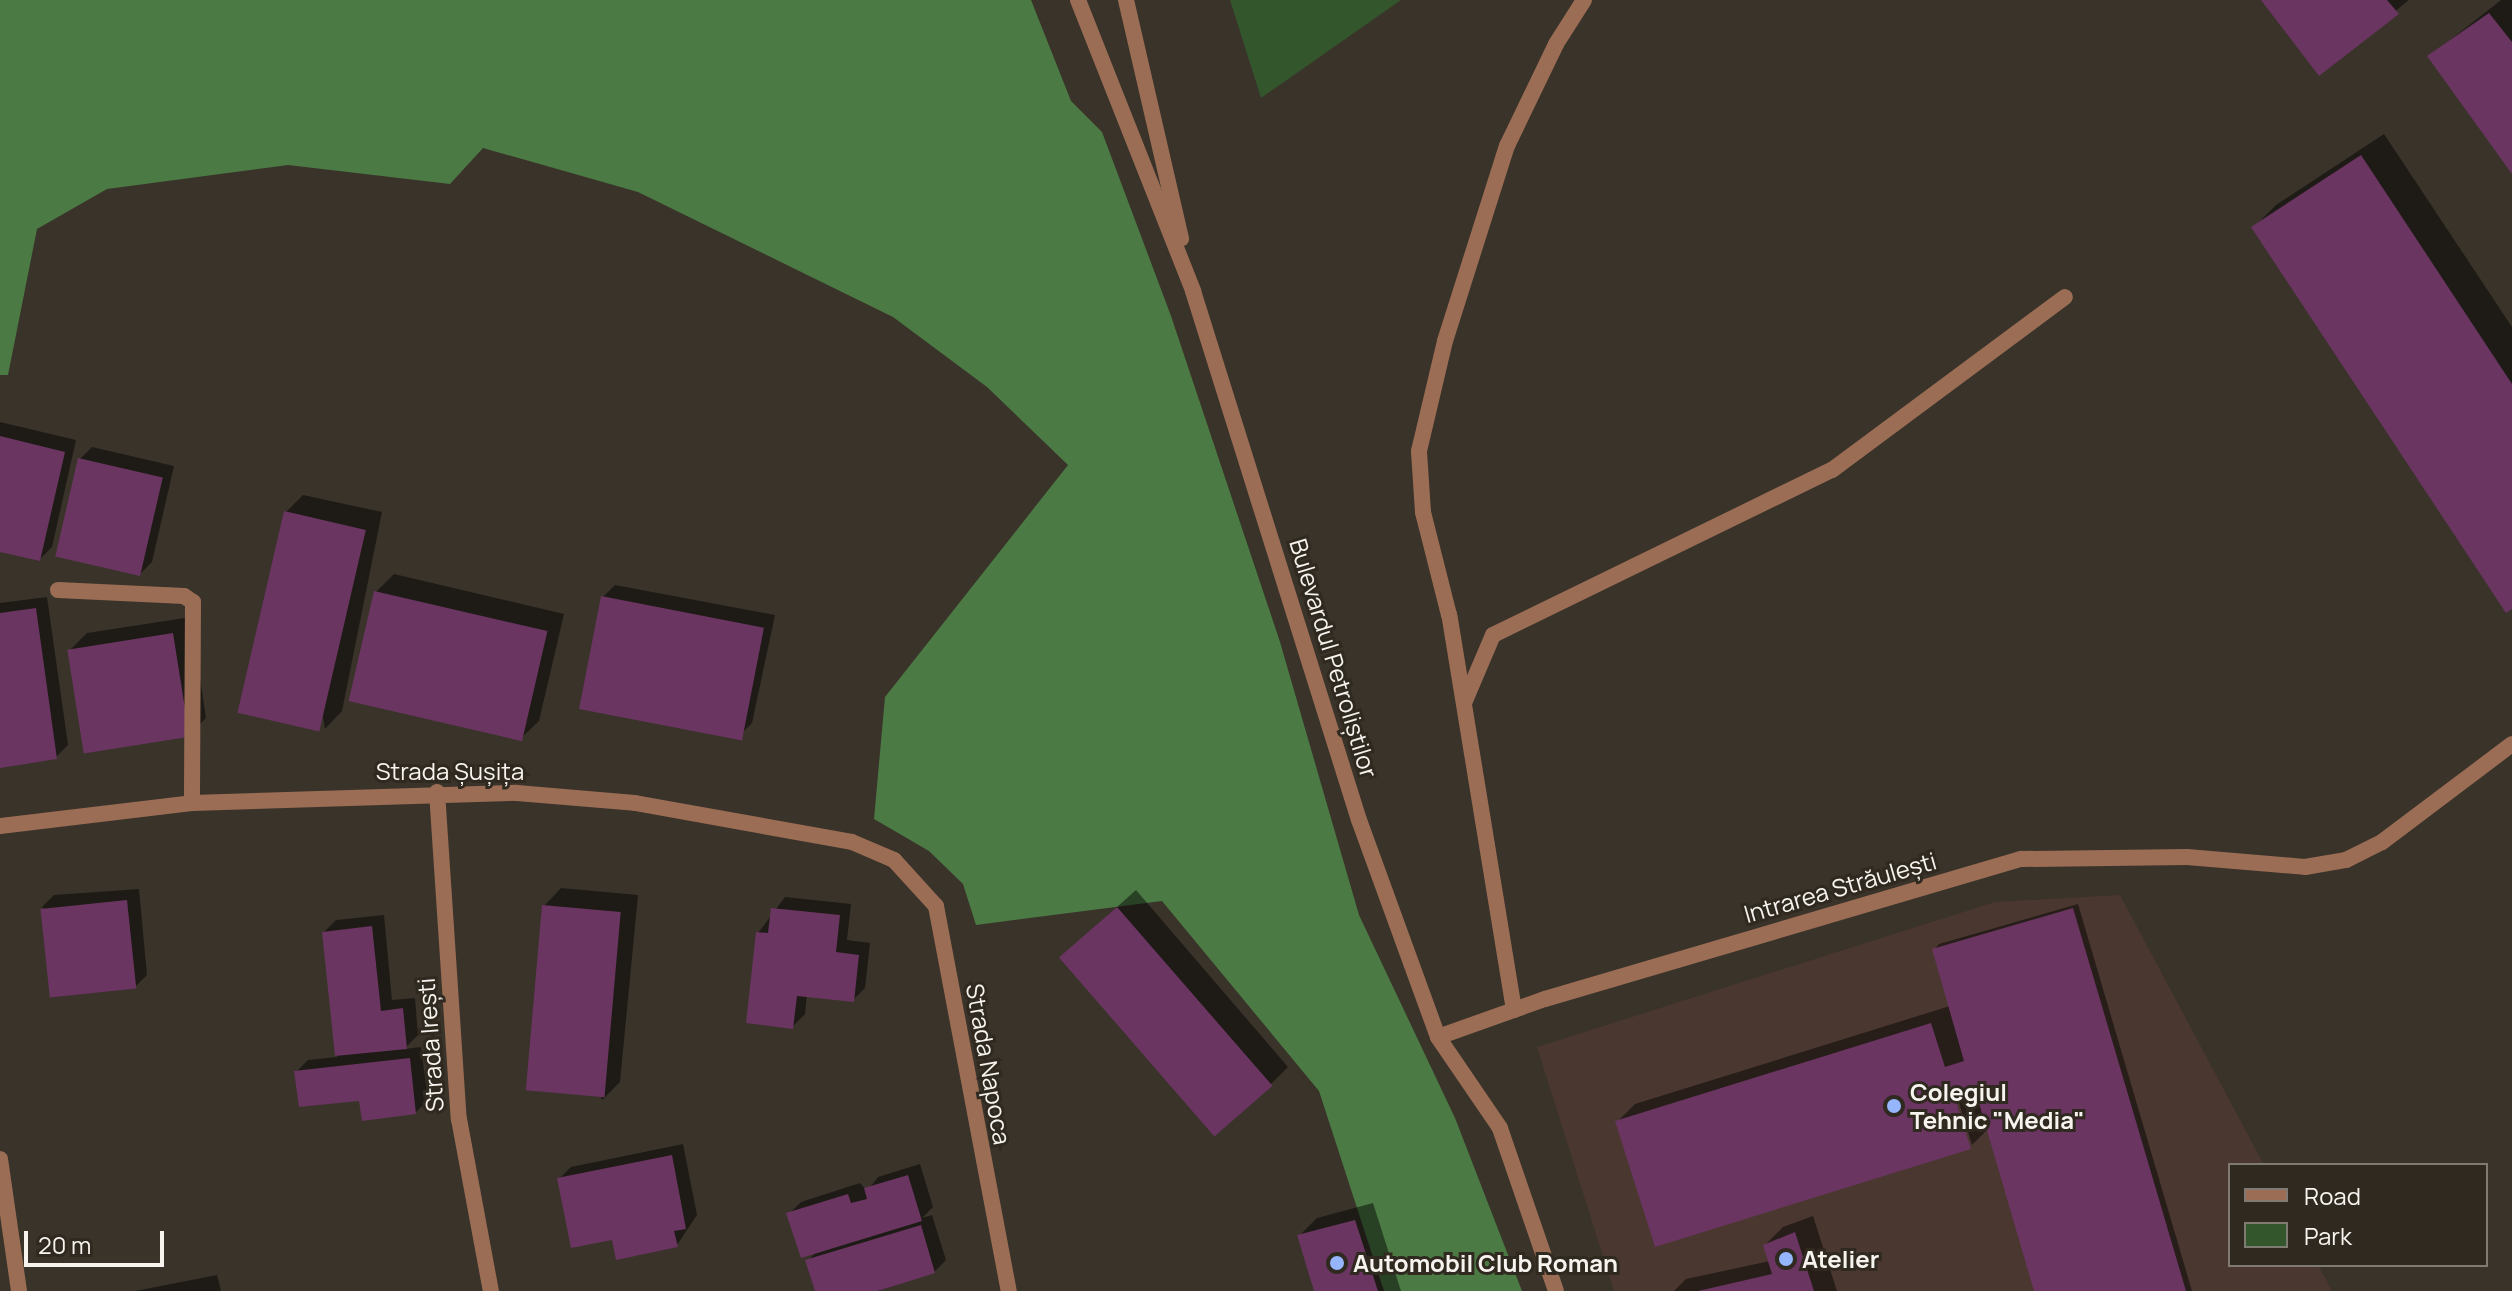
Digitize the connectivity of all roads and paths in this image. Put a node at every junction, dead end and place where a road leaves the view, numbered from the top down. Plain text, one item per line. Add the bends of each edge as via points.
1 (1078, 0) edge
2 (1126, 0) edge
3 (1584, 0) edge
4 (1193, 291) junction
5 (2065, 297) dead end
6 (58, 590) dead end
7 (1463, 704) junction
8 (2512, 744) edge
9 (437, 792) junction
10 (192, 803) junction
11 (0, 826) edge
12 (894, 860) joint
13 (1514, 1010) junction
14 (1438, 1037) junction
15 (0, 1159) edge
16 (19, 1291) edge
17 (491, 1291) edge
18 (1009, 1291) edge
19 (1556, 1291) edge

1 - 4 street, Bulevardul Petroliștilor
2 - 4 street, Bulevardul Petroliștilor
3 - 7 street via 1556,44 1507,146 1445,341 1419,451 1423,512
4 - 14 street, Bulevardul Petroliștilor via 1359,820
5 - 7 street via 1832,470 1493,635
6 - 10 street via 184,596 193,602
7 - 13 street
8 - 13 street, Intrarea Străulești via 2382,842 2346,860 2305,867 2187,857 2022,859
9 - 10 street, Strada Șușița
9 - 12 street, Strada Șușița via 635,803 852,842
9 - 17 street, Strada Irești via 459,1119
10 - 11 street, Strada Șușița
12 - 18 street, Strada Napoca via 936,906
13 - 14 street, Intrarea Străulești
14 - 19 street via 1500,1128
15 - 16 street

